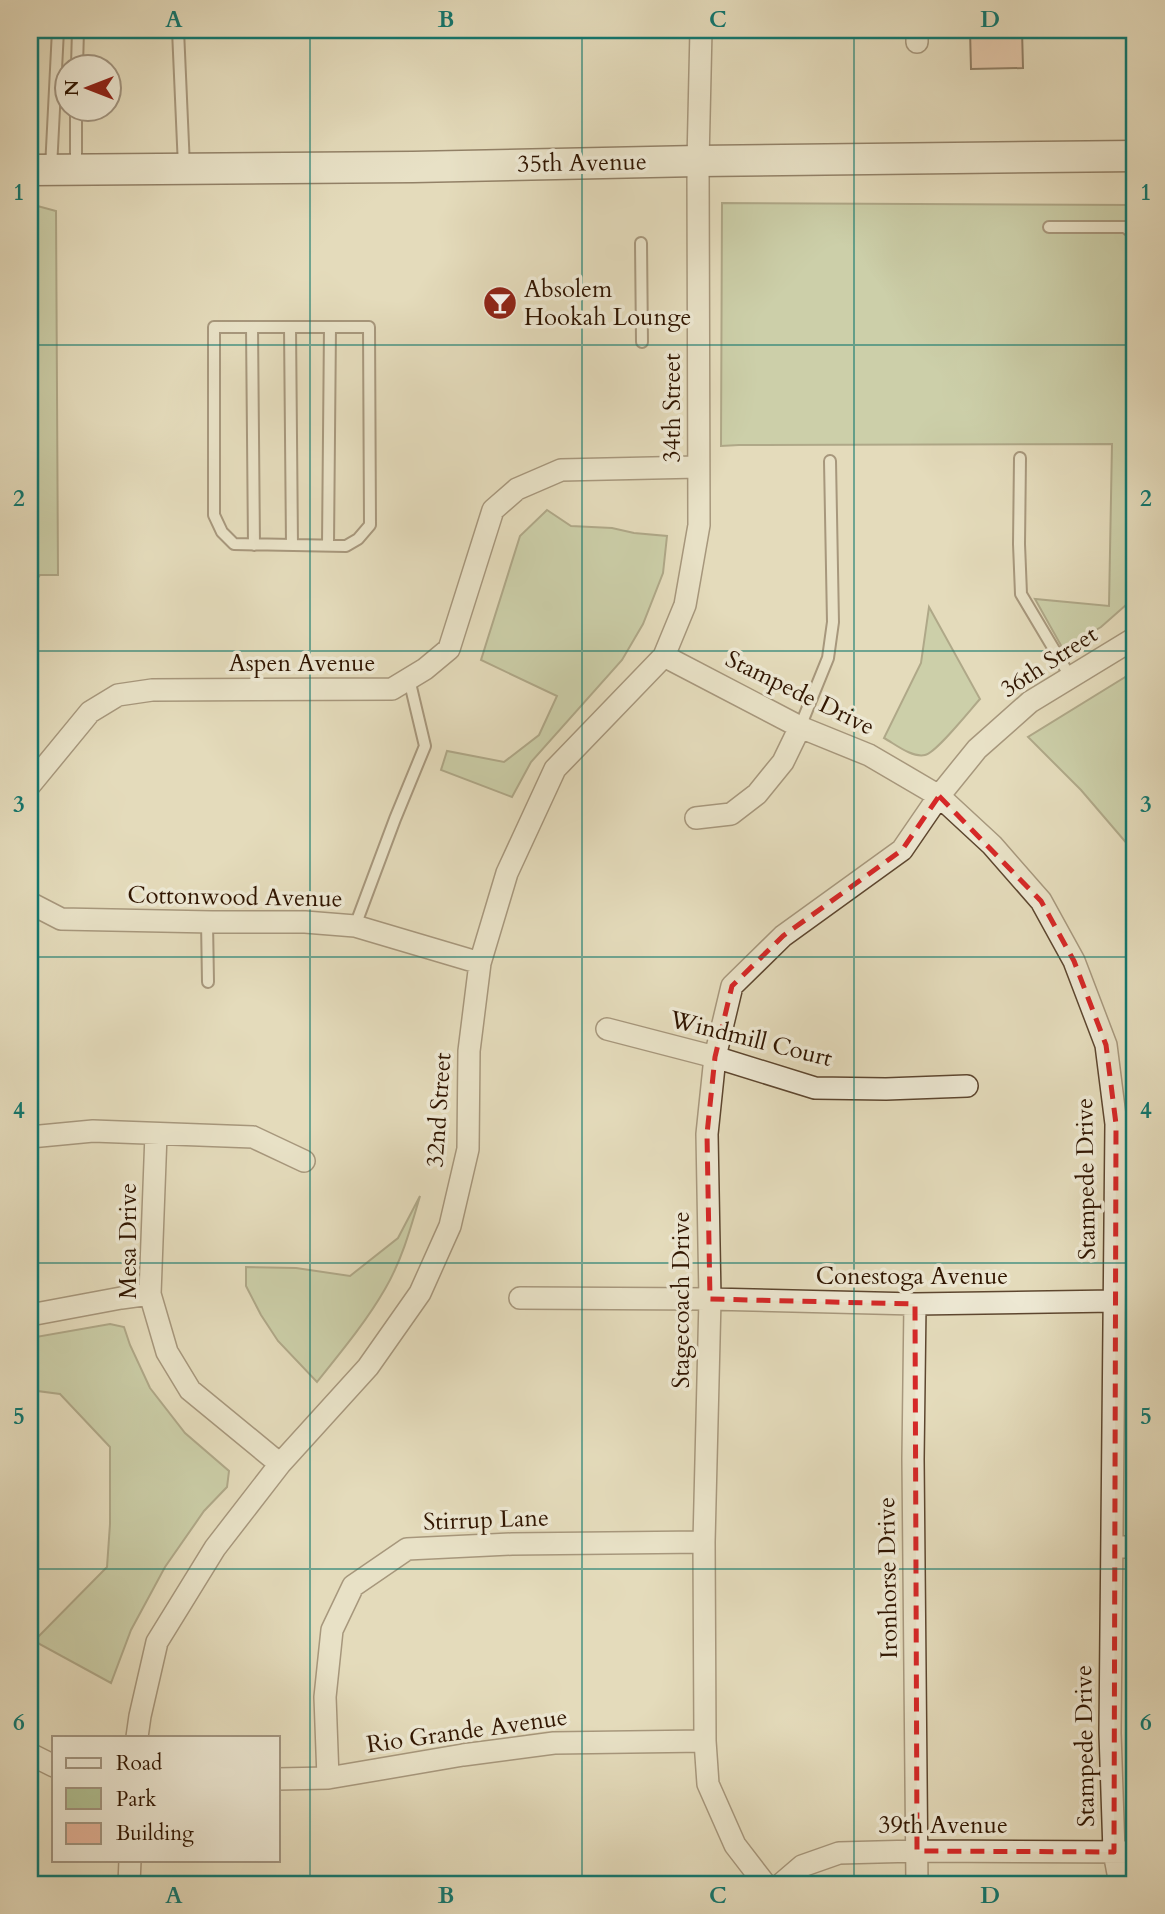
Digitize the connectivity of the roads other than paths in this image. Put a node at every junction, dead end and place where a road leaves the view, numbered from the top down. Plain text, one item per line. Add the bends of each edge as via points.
1 (58, 30) edge
2 (78, 30) edge
3 (178, 30) edge
4 (701, 30) edge
5 (77, 52) edge
6 (71, 122) edge
7 (1135, 156) edge
8 (698, 161) junction
9 (52, 170) edge
10 (184, 170) junction
11 (1049, 227) dead end
12 (1135, 235) edge
13 (641, 243) dead end
14 (252, 327) junction
15 (290, 327) junction
16 (330, 327) junction
17 (642, 342) dead end
18 (1020, 458) dead end
19 (830, 461) dead end
20 (698, 467) junction
21 (254, 545) junction
22 (292, 545) junction
23 (328, 545) junction
24 (1135, 638) edge
25 (664, 656) junction
26 (1072, 678) junction
27 (408, 679) junction
28 (800, 726) junction
29 (30, 785) edge
30 (939, 796) junction
31 (696, 818) dead end
32 (30, 903) edge
33 (207, 922) junction
34 (355, 926) junction
35 (480, 963) junction
36 (208, 982) dead end
37 (607, 1029) dead end
38 (715, 1057) junction
39 (967, 1086) dead end
40 (1125, 1124) edge
41 (156, 1134) junction
42 (30, 1137) edge
43 (304, 1161) dead end
44 (150, 1294) junction
45 (520, 1298) dead end
46 (710, 1299) junction
47 (1114, 1301) junction
48 (915, 1304) junction
49 (30, 1315) edge
50 (280, 1464) junction
51 (704, 1542) junction
52 (1112, 1547) junction
53 (1135, 1548) edge
54 (137, 1736) edge
55 (705, 1741) junction
56 (30, 1754) edge
57 (52, 1765) edge
58 (328, 1778) junction
59 (280, 1779) edge
60 (917, 1850) junction
61 (1114, 1852) junction
62 (1135, 1852) edge
63 (130, 1862) edge
64 (129, 1884) edge
65 (765, 1884) edge
66 (781, 1884) edge
67 (917, 1884) edge
68 (1120, 1884) edge

1 - 9 lane
2 - 5 lane
3 - 10 lane
4 - 8 street, 34th Street
6 - 9 lane
7 - 8 main road, 35th Avenue
8 - 10 main road, 35th Avenue
8 - 20 street, 34th Street
9 - 10 main road, 35th Avenue
11 - 12 lane via 1125,227
13 - 17 lane
14 - 15 lane
14 - 21 lane
14 - 21 lane via 214,327 214,515 234,544
15 - 16 lane
15 - 22 lane
16 - 23 lane
16 - 23 lane via 369,327 370,525 346,546
18 - 26 lane via 1021,594
19 - 28 lane via 833,622 828,658
20 - 25 street, 34th Street via 699,525 685,605
20 - 27 street, Aspen Avenue via 561,470 517,489 493,510 449,649
21 - 22 lane
22 - 23 lane
24 - 26 street, 36th Street
25 - 28 street, Stampede Drive
25 - 35 street, 32nd Street via 555,769 507,873
26 - 30 street, 36th Street via 1030,702 985,741
27 - 29 street, Aspen Avenue via 392,689 152,690 118,695 90,712
27 - 34 lane via 425,746
28 - 30 street, Stampede Drive via 869,755
28 - 31 street via 783,762 757,794 731,814
30 - 38 street, Stagecoach Drive via 902,850 783,936 732,986
30 - 40 street, Stampede Drive via 992,845 1041,901 1074,961 1105,1045
32 - 33 street, Cottonwood Avenue via 61,919
33 - 34 street, Cottonwood Avenue
33 - 36 lane
34 - 35 street, Cottonwood Avenue
35 - 50 street, 32nd Street via 469,1051 468,1149 450,1226 420,1293 368,1367
37 - 38 street, Windmill Court
38 - 39 street, Windmill Court via 816,1088
38 - 46 street, Stagecoach Drive via 707,1134
40 - 47 street, Stampede Drive
41 - 42 street via 93,1131
41 - 43 street via 253,1137
41 - 44 street, Mesa Drive
44 - 49 street
44 - 50 street, Mesa Drive via 167,1352 190,1390
45 - 46 street, Conestoga Avenue
46 - 48 street, Conestoga Avenue
46 - 51 street, Stagecoach Drive
47 - 48 street, Conestoga Avenue
47 - 52 street, Stampede Drive
48 - 60 street, Ironhorse Drive
50 - 54 street, 32nd Street via 215,1548 157,1642
51 - 55 street, Stagecoach Drive
51 - 58 street, Stirrup Lane via 407,1549 353,1586 332,1630 325,1697
52 - 53 street
52 - 61 street, Stampede Drive
55 - 58 street, Rio Grande Avenue via 554,1743
55 - 65 street, Stagecoach Drive via 708,1784 735,1845
56 - 57 street
58 - 59 street, Rio Grande Avenue
60 - 61 street, 39th Avenue
60 - 66 street, 39th Avenue via 839,1853 802,1866
60 - 67 street, Ironhorse Drive
61 - 62 street, 39th Avenue
61 - 68 street, Stampede Drive
63 - 64 street

